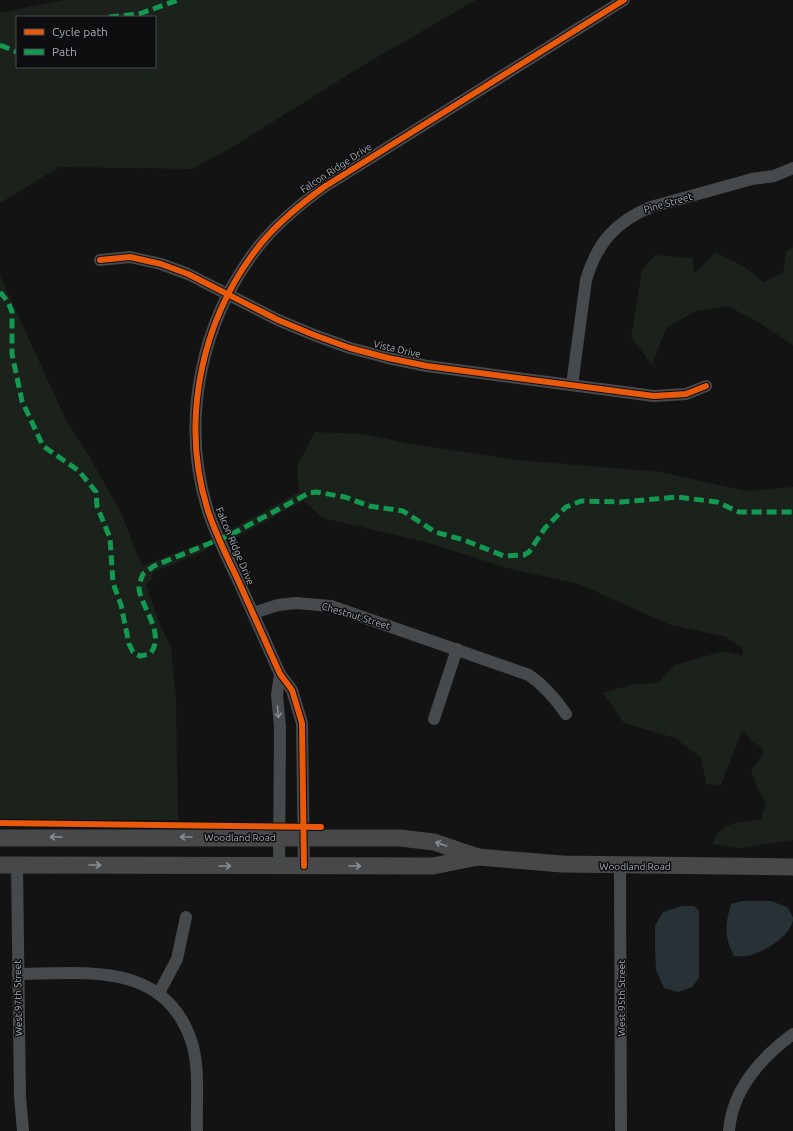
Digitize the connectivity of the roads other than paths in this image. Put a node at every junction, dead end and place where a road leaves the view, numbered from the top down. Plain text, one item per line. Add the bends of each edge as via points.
1 (624, 0) edge
2 (793, 168) edge
3 (100, 260) dead end
4 (228, 294) junction
5 (572, 385) junction
6 (706, 386) dead end
7 (253, 613) junction
8 (458, 649) junction
9 (280, 674) junction
10 (566, 714) dead end
11 (434, 719) dead end
12 (279, 837) junction
13 (303, 837) junction
14 (0, 838) edge
15 (478, 857) junction
16 (0, 865) edge
17 (17, 865) junction
18 (279, 866) junction
19 (304, 866) junction
20 (620, 866) junction
21 (793, 867) edge
22 (186, 917) dead end
23 (18, 974) junction
24 (158, 993) junction
25 (793, 1034) edge
26 (23, 1131) edge
27 (196, 1131) edge
28 (621, 1131) edge
29 (729, 1131) edge

1 - 4 street, Falcon Ridge Drive via 324,186 299,205 264,240 248,260
2 - 5 street, Pine Street via 774,176 752,179 651,207 636,213 609,235 599,248 586,280
3 - 4 street, Vista Drive via 130,257 145,259 188,274
4 - 5 street, Vista Drive via 314,335 381,356 427,366
4 - 7 street, Falcon Ridge Drive via 209,341 201,370 196,425 197,456 202,486 214,528
5 - 6 street, Vista Drive via 670,397
7 - 8 street, Chestnut Street via 296,602 320,604
7 - 9 street, Falcon Ridge Drive
8 - 10 street, Chestnut Street via 529,675 542,684
8 - 11 street
9 -> 12 street via 277,695 280,727
9 - 13 street, Falcon Ridge Drive via 292,690 302,723
12 - 13 main road, Woodland Road
12 -> 14 main road, Woodland Road
12 - 18 street
15 -> 13 main road, Woodland Road via 434,842 400,838
13 - 19 street, Falcon Ridge Drive
19 -> 15 main road, Woodland Road via 433,866
15 - 20 main road, Woodland Road
16 - 17 main road, Woodland Road
17 -> 18 main road, Woodland Road
17 - 23 street, West 97th Street
18 - 19 main road, Woodland Road
20 - 21 main road, Woodland Road
20 - 28 street, West 95th Street
22 - 24 street via 177,959
23 - 24 street via 111,974 130,978
23 - 26 street, West 97th Street
24 - 27 street via 178,1017 192,1043 196,1072
25 - 29 street via 775,1047 752,1072 739,1096

